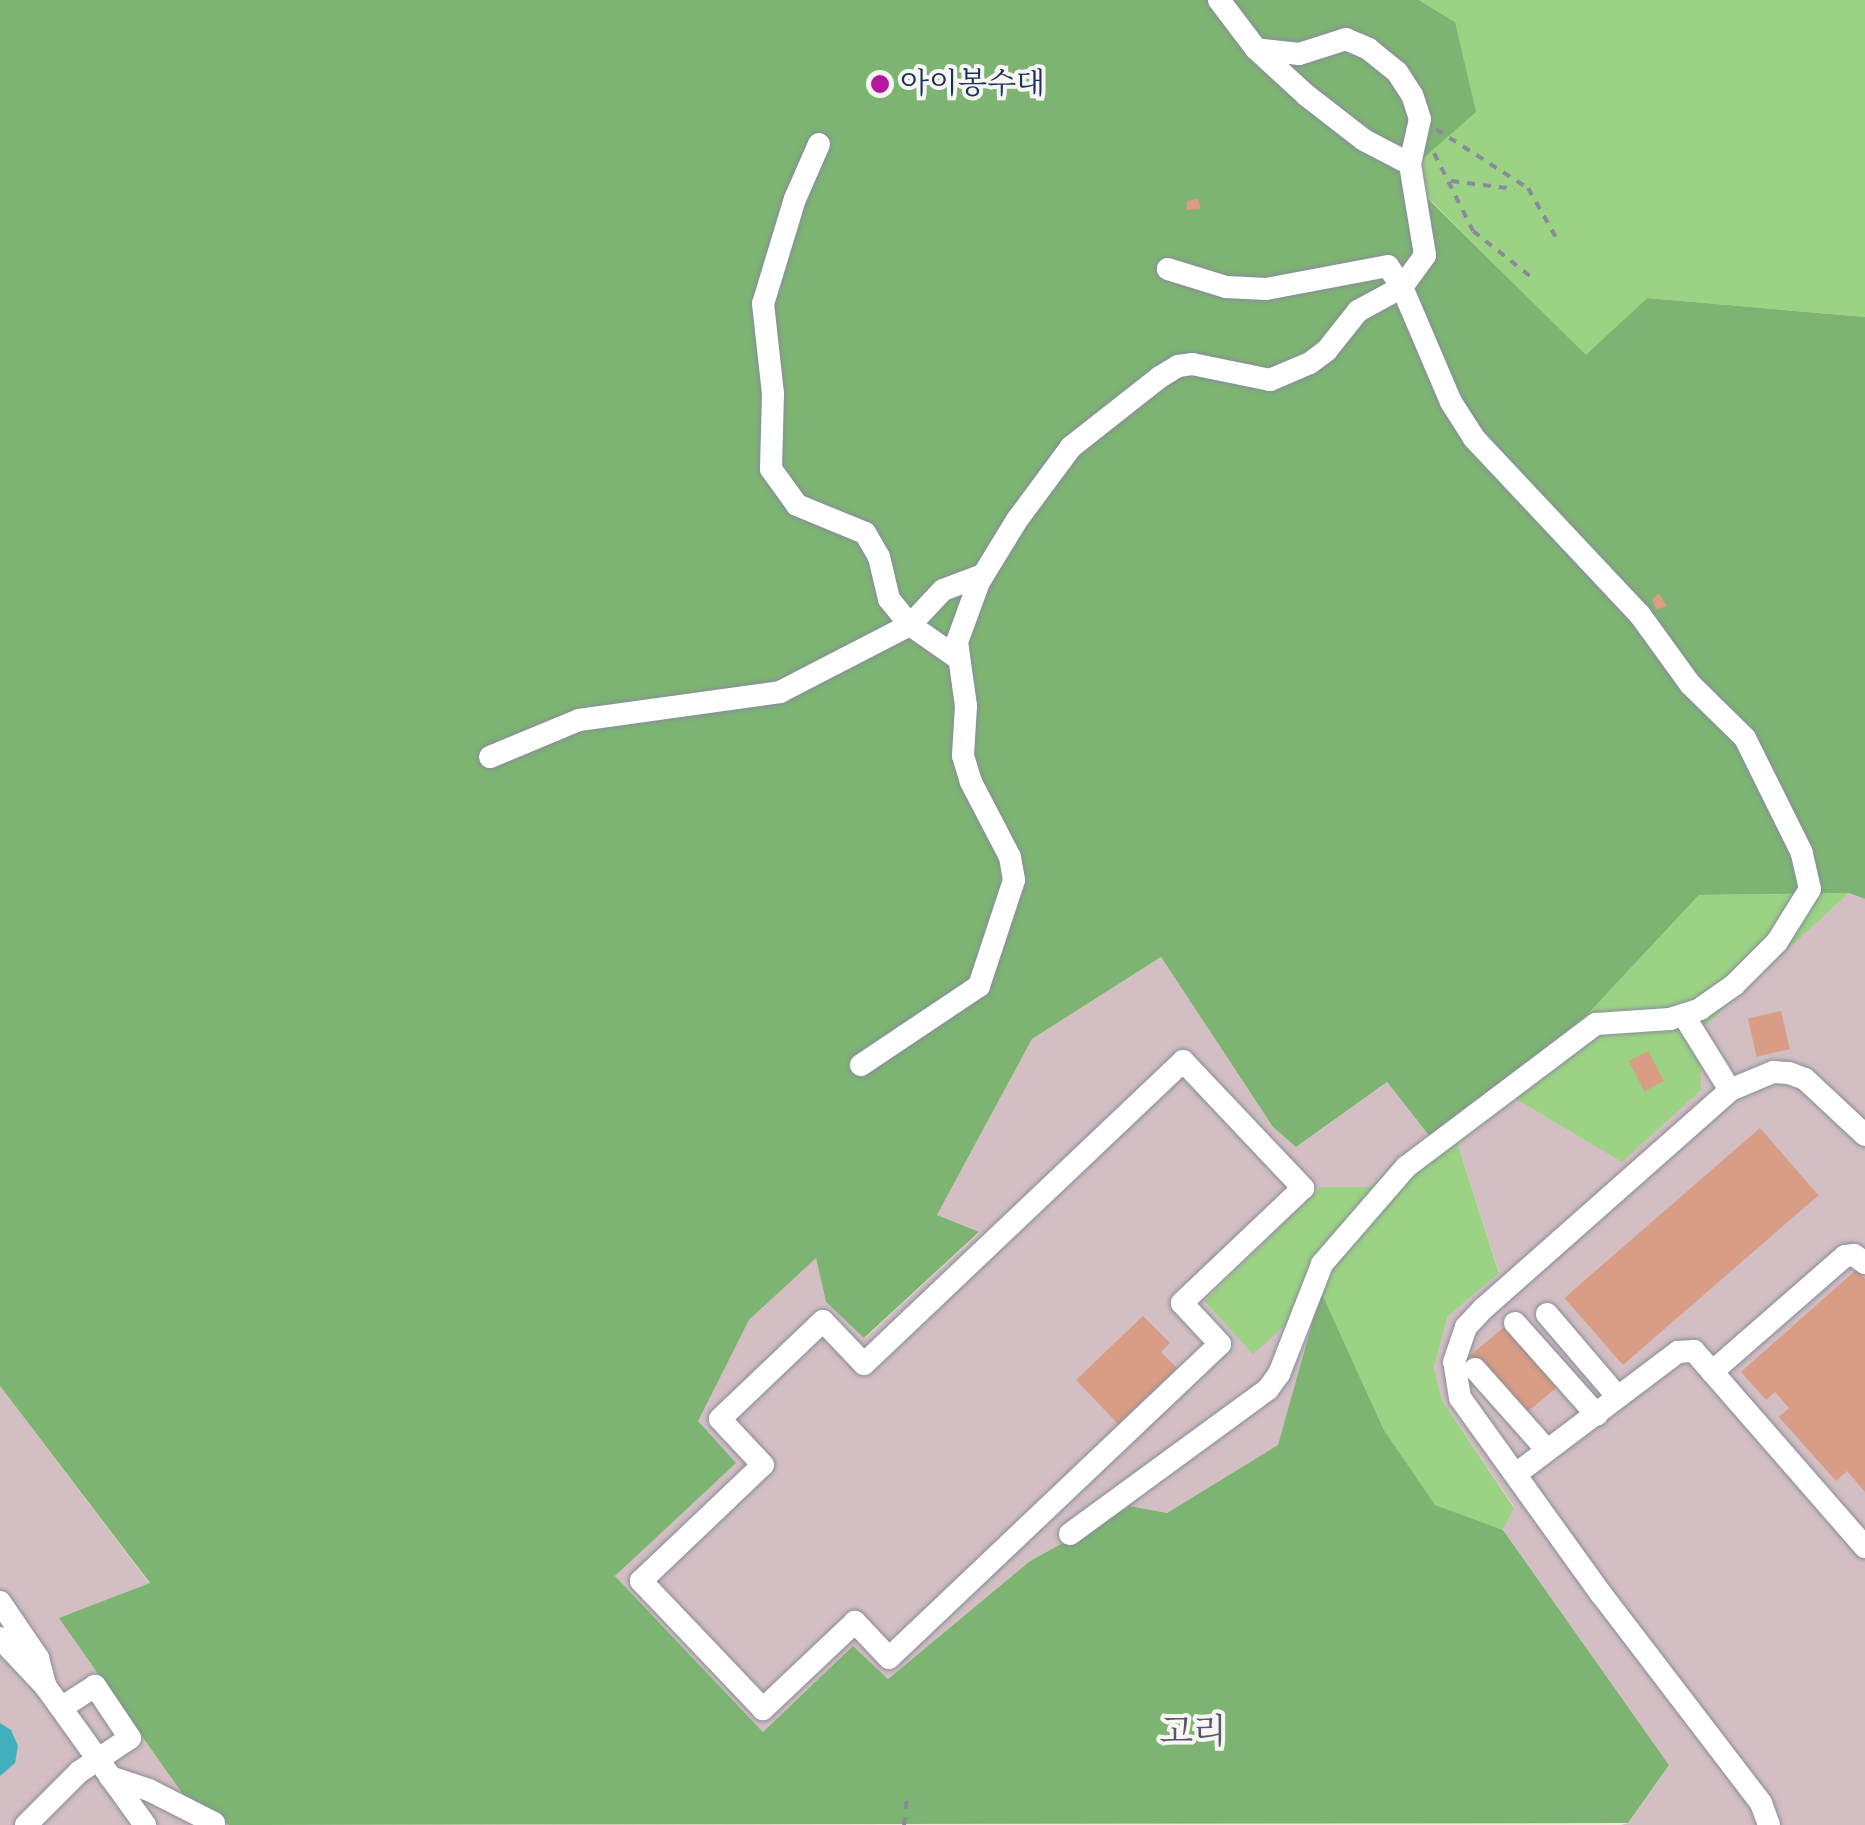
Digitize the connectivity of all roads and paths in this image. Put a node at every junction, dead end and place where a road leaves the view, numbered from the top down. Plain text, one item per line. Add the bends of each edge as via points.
1 (1220, 3) edge
2 (1256, 48) junction
3 (1420, 119) junction
4 (819, 144) dead end
5 (1414, 154) junction
6 (1451, 181) junction
7 (1514, 188) dead end
8 (1558, 241) dead end
9 (1168, 269) dead end
10 (1530, 276) dead end
11 (1402, 287) junction
12 (983, 575) junction
13 (907, 622) junction
14 (959, 658) junction
15 (490, 756) dead end
16 (1684, 1016) junction
17 (861, 1065) dead end
18 (1730, 1090) junction
19 (1865, 1135) edge
20 (1865, 1263) edge
21 (1546, 1314) dead end
22 (1515, 1322) dead end
23 (1475, 1370) dead end
24 (1712, 1372) junction
25 (1618, 1398) junction
26 (1598, 1415) junction
27 (1546, 1449) junction
28 (1516, 1474) junction
29 (1064, 1492) junction
30 (1865, 1547) edge
31 (0, 1602) edge
32 (0, 1638) edge
33 (46, 1687) junction
34 (61, 1708) junction
35 (104, 1769) junction
36 (907, 1795) dead end
37 (26, 1825) edge
38 (145, 1825) edge
39 (213, 1825) edge
40 (904, 1825) edge
41 (1769, 1825) edge

1 - 2 street
2 - 3 street via 1299,54 1346,39 1397,72
2 - 5 street via 1364,140
3 - 5 street
3 - 8 path via 1528,188
4 - 13 street via 794,199 763,304 773,394 771,468 797,505 865,534 889,600
5 - 6 path via 1438,155
5 - 11 street via 1425,255
6 - 7 path
6 - 10 path via 1473,231
9 - 11 street via 1226,287 1266,289 1388,266
11 - 12 street via 1358,311 1310,363 1270,380 1192,364 1160,377 1071,447
11 - 16 street via 1451,402 1474,438 1640,614 1690,684 1746,738 1802,853 1810,890 1777,942 1734,984
12 - 13 street via 943,590
12 - 14 street via 957,642
13 - 14 street
13 - 15 street via 780,692 578,720
14 - 17 street via 966,706 963,755 1014,880 978,986
16 - 18 street
16 - 29 street via 1596,1024 1402,1161 1322,1264 1268,1389 1080,1527
18 - 19 street via 1790,1072
18 - 28 street via 1466,1327 1454,1362 1460,1398
20 - 24 street via 1845,1256
21 - 25 street
22 - 26 street
23 - 27 street
24 - 25 street via 1686,1350
24 - 30 street
25 - 26 street
26 - 27 street
27 - 28 street
28 - 41 street via 1761,1803
29 - 29 street via 889,1658 855,1622 763,1709 641,1580 763,1465 720,1420 746,1395 824,1321 864,1364 1183,1061 1304,1188 1182,1303 1220,1344
31 - 33 street via 38,1658
32 - 33 street
33 - 34 street
34 - 35 street
34 - 35 street via 95,1686 130,1738
35 - 37 street
35 - 38 street
35 - 39 street
36 - 40 path

